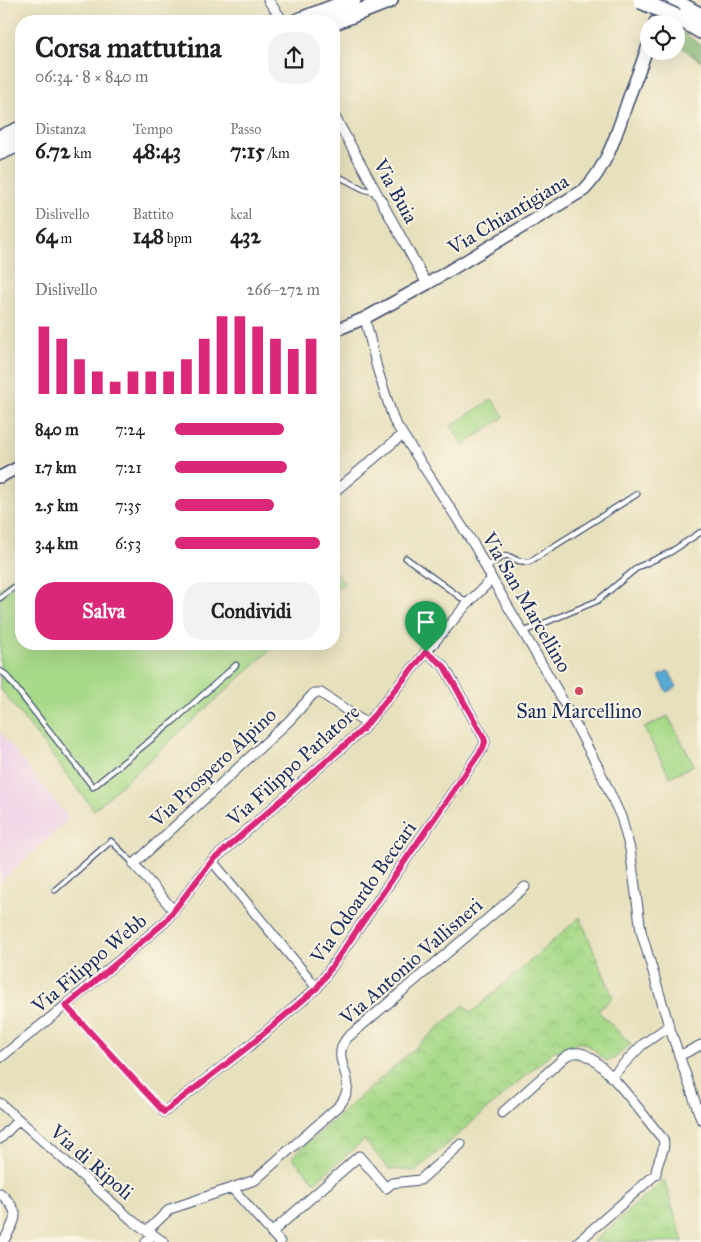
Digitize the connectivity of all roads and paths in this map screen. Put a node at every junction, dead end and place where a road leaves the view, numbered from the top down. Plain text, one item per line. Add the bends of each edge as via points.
1 (268, 0) edge
2 (353, 0) edge
3 (390, 0) edge
4 (640, 0) edge
5 (678, 8) edge
6 (279, 15) edge
7 (314, 15) edge
8 (701, 16) edge
9 (340, 20) edge
10 (701, 31) edge
11 (643, 60) edge
12 (340, 126) edge
13 (15, 132) edge
14 (0, 138) edge
15 (15, 146) edge
16 (0, 152) edge
17 (340, 177) edge
18 (377, 193) junction
19 (427, 284) junction
20 (365, 318) junction
21 (340, 328) edge
22 (402, 435) junction
23 (15, 469) edge
24 (0, 477) edge
25 (340, 487) edge
26 (637, 494) dead end
27 (701, 532) edge
28 (406, 558) dead end
29 (486, 567) junction
30 (492, 579) junction
31 (15, 587) edge
32 (0, 598) edge
33 (468, 603) junction
34 (523, 632) junction
35 (426, 652) junction
36 (236, 665) dead end
37 (0, 671) edge
38 (367, 724) junction
39 (212, 861) junction
40 (134, 864) junction
41 (525, 887) dead end
42 (55, 890) dead end
43 (174, 911) junction
44 (317, 988) junction
45 (66, 1006) junction
46 (669, 1026) junction
47 (701, 1045) edge
48 (679, 1056) junction
49 (0, 1058) edge
50 (611, 1077) junction
51 (0, 1103) edge
52 (164, 1112) joint
53 (502, 1113) dead end
54 (701, 1119) edge
55 (18, 1120) junction
56 (0, 1139) edge
57 (461, 1144) dead end
58 (232, 1188) junction
59 (0, 1193) edge
60 (150, 1232) junction
61 (271, 1233) junction
62 (3, 1242) edge
63 (146, 1242) edge
64 (164, 1242) edge
65 (280, 1242) edge
66 (578, 1242) edge

1 - 6 street
2 - 7 highway
3 - 9 highway
4 - 5 highway, bridge
5 - 8 highway
5 - 10 highway
11 - 19 street, Via Chiantigiana via 616,133 592,182 572,199
12 - 18 street, Via Buia
13 - 14 highway
15 - 16 highway
17 - 18 lane
18 - 19 street, Via Buia
19 - 20 street, Via Chiantigiana
20 - 21 street, Via Chiantigiana
20 - 22 street, Via San Marcellino via 376,368
22 - 25 street
22 - 29 street, Via San Marcellino via 468,533
23 - 24 street
26 - 29 lane via 529,562 506,556
27 - 34 lane via 669,553 638,567 597,601
28 - 33 lane
29 - 30 street, Via San Marcellino
30 - 33 street, Via Filippo Parlatore
30 - 34 street, Via San Marcellino
31 - 32 lane
33 - 35 street, Via Filippo Parlatore
34 - 46 street, Via San Marcellino via 597,765 621,817 630,850 641,931
35 - 38 street, Via Filippo Parlatore
35 - 44 street, Via Odoardo Beccari via 444,666 485,742
36 - 37 lane via 93,787
38 - 39 street, Via Filippo Parlatore
38 - 40 street, Via Prospero Alpino via 321,693 314,693 289,721
39 - 43 street, Via Filippo Parlatore
39 - 44 street
40 - 42 lane via 111,841
40 - 43 street
41 - 58 street, Via Antonio Vallisneri via 347,1038 340,1052 348,1088 344,1100 255,1180
43 - 45 street, Via Filippo Webb via 150,936
44 - 52 street, Via Odoardo Beccari
45 - 49 street, Via Filippo Webb
45 - 52 lane
46 - 48 street, Via San Marcellino
46 - 50 street via 642,1045
47 - 48 street
48 - 54 street, Via San Marcellino
50 - 53 street via 588,1056 568,1054
50 - 66 street via 663,1139 664,1148 656,1165 656,1174
51 - 55 street, Via di Ripoli
55 - 56 street
55 - 60 street, Via di Ripoli via 134,1222
57 - 61 street via 420,1180 392,1182 386,1188 359,1156
58 - 60 street, Via Antonio Vallisneri via 170,1209
58 - 61 street
59 - 62 street via 11,1203 15,1213
60 - 63 street, Via Antonio Vallisneri
60 - 64 street, Via di Ripoli
61 - 65 street

